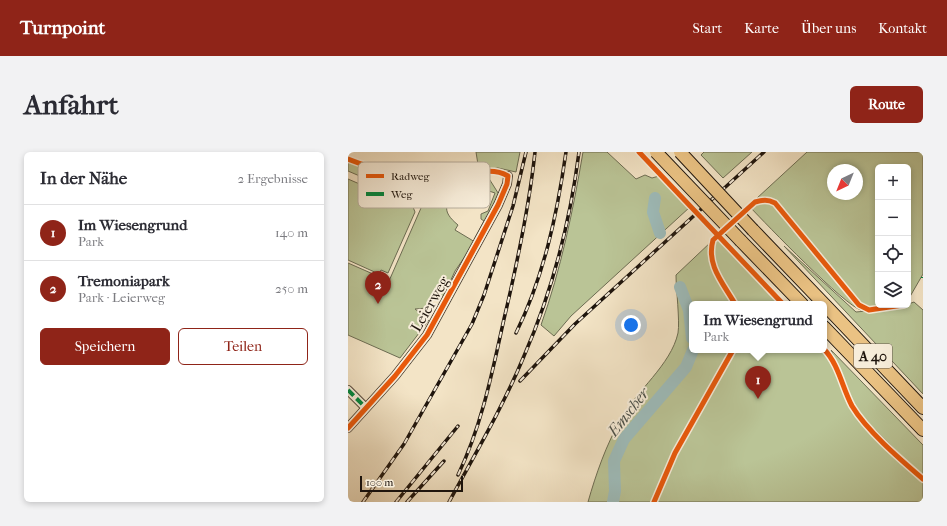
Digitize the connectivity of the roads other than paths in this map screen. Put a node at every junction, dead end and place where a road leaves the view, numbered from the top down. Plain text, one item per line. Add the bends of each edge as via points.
1 (656, 152) edge
2 (680, 152) edge
3 (508, 176) dead end
4 (799, 301) edge
5 (821, 301) edge
6 (827, 307) edge
7 (827, 331) edge
8 (348, 390) edge
9 (366, 408) junction
10 (923, 408) edge
11 (348, 428) edge
12 (923, 430) edge

1 - 4 highway, bridge
2 - 5 highway, A 40, bridge
3 - 9 street, Leierweg via 498,205 434,326
6 - 10 highway, A 40
7 - 12 highway, A 40
8 - 9 street
9 - 11 street, Leierweg

